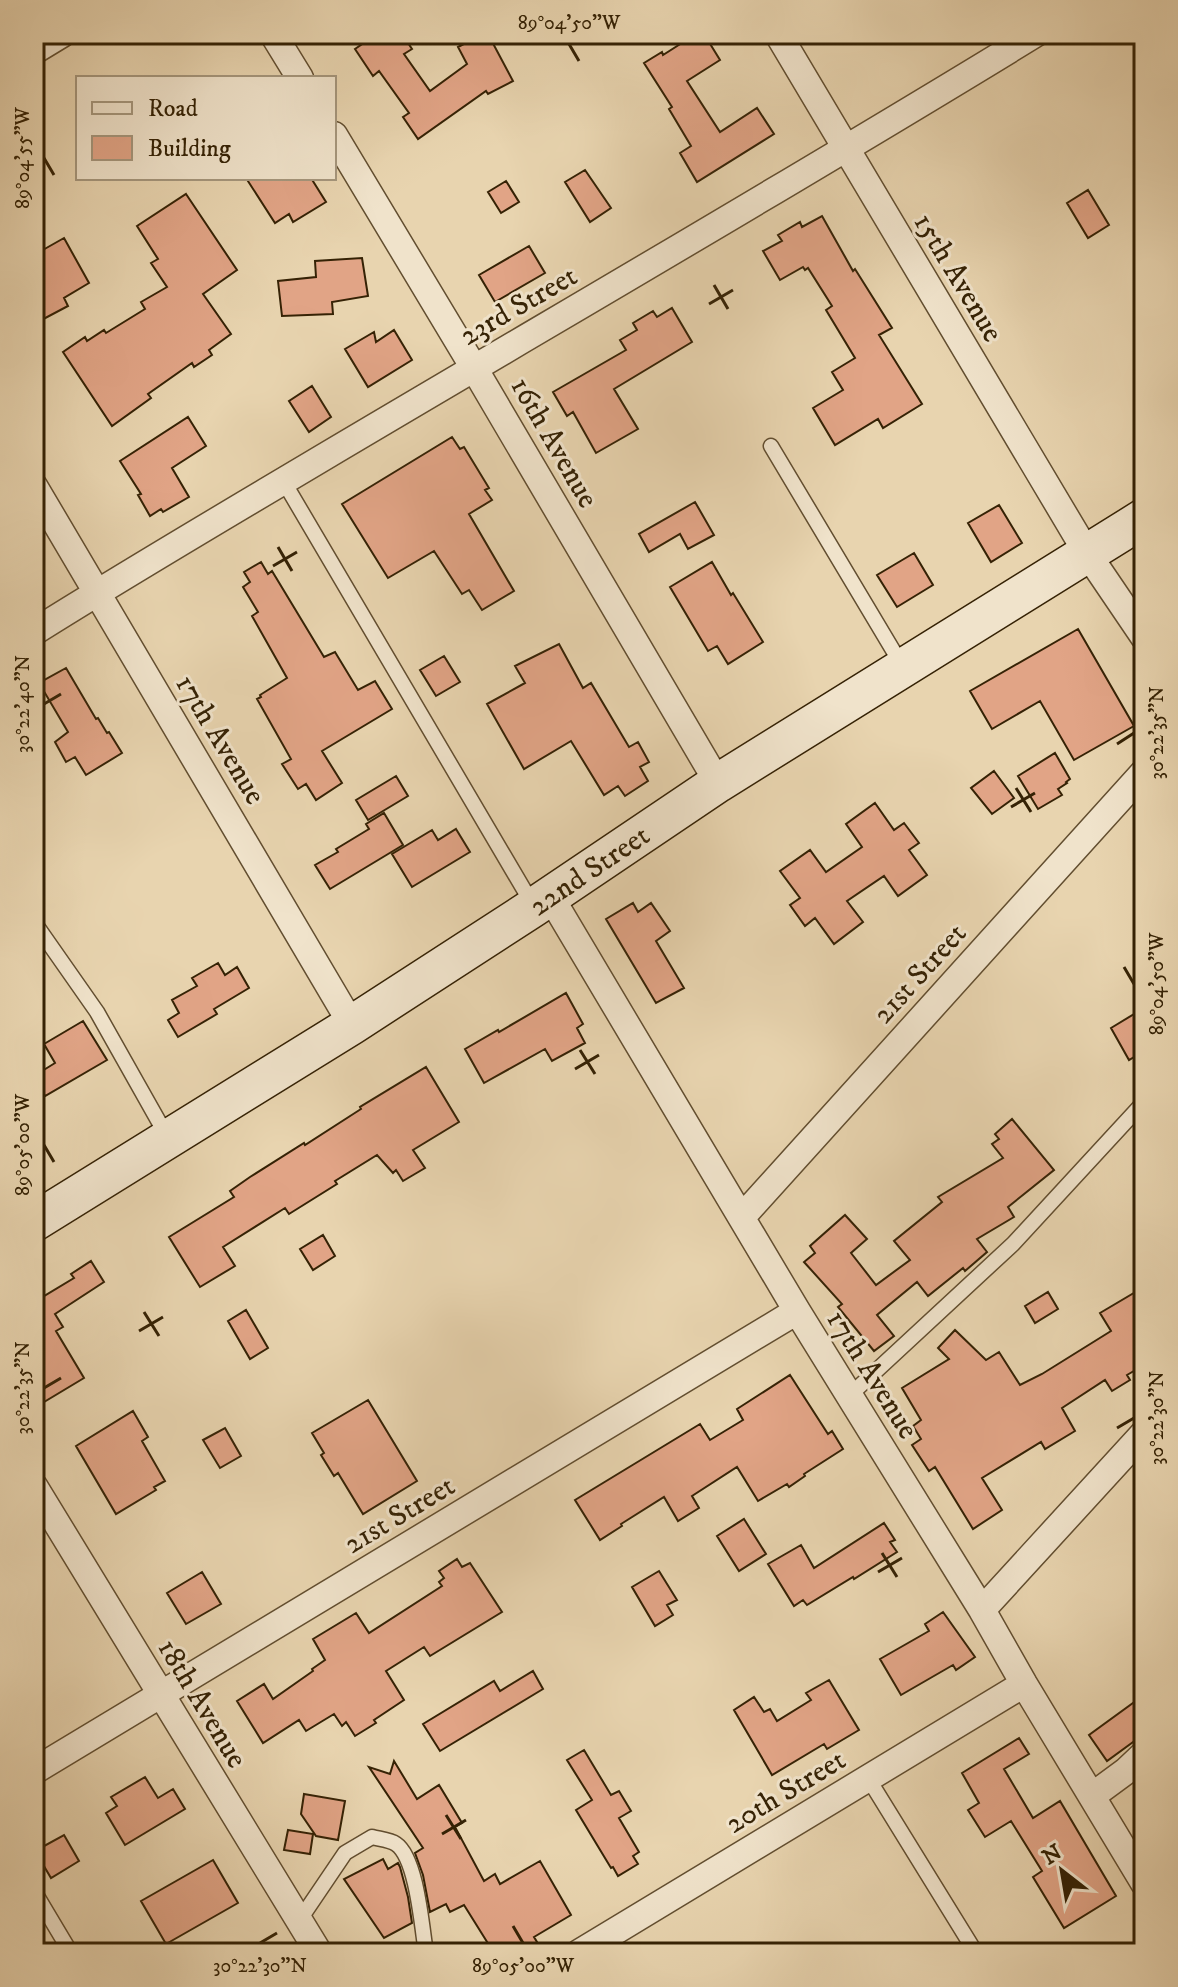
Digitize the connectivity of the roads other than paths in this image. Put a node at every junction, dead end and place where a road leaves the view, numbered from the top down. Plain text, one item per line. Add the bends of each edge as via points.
1 (62, 34) edge
2 (273, 34) edge
3 (778, 34) edge
4 (1035, 34) edge
5 (34, 51) edge
6 (299, 76) edge
7 (336, 138) edge
8 (846, 150) junction
9 (474, 368) junction
10 (771, 446) dead end
11 (284, 482) junction
12 (34, 486) edge
13 (1144, 518) edge
14 (1087, 553) junction
15 (97, 592) junction
16 (34, 632) edge
17 (1144, 637) edge
18 (903, 668) junction
19 (1144, 772) edge
20 (718, 783) junction
21 (542, 902) junction
22 (34, 922) edge
23 (352, 1025) junction
24 (1144, 1102) edge
25 (168, 1139) junction
26 (742, 1217) junction
27 (34, 1222) edge
28 (797, 1311) junction
29 (849, 1396) junction
30 (1144, 1433) edge
31 (34, 1486) edge
32 (982, 1610) junction
33 (1024, 1684) junction
34 (160, 1695) junction
35 (1144, 1754) edge
36 (34, 1771) edge
37 (868, 1778) junction
38 (1092, 1796) junction
39 (1144, 1883) edge
40 (34, 1891) edge
41 (299, 1921) junction
42 (71, 1953) edge
43 (319, 1953) edge
44 (426, 1953) edge
45 (579, 1953) edge
46 (976, 1953) edge

1 - 5 street
2 - 6 street
3 - 8 street, 15th Avenue
4 - 8 street, 23rd Street
7 - 9 street, 16th Avenue
8 - 9 street, 23rd Street
8 - 14 street, 15th Avenue
9 - 11 street, 23rd Street
9 - 20 street, 16th Avenue
10 - 18 lane
11 - 15 street, 23rd Street
11 - 21 lane
12 - 15 street, 17th Avenue
13 - 14 street, 22nd Street
14 - 17 street, 15th Avenue
14 - 18 street, 22nd Street
15 - 16 street, 23rd Street
15 - 23 street, 17th Avenue
18 - 20 street, 22nd Street
19 - 26 street, 21st Street
20 - 21 street, 22nd Street
21 - 23 street, 22nd Street
21 - 26 street, 17th Avenue
22 - 25 lane via 97,1012
23 - 25 street, 22nd Street
24 - 29 lane via 1013,1244
25 - 27 street, 22nd Street
26 - 28 street, 17th Avenue
28 - 29 street, 17th Avenue
28 - 34 street, 21st Street
29 - 32 street, 17th Avenue
30 - 32 street
31 - 34 street, 18th Avenue
32 - 33 street, 17th Avenue
33 - 37 street, 20th Street
33 - 38 street, 17th Avenue
34 - 36 street, 21st Street
34 - 41 street, 18th Avenue
35 - 38 street
37 - 45 street, 20th Street
37 - 46 lane
38 - 39 street, 17th Avenue
40 - 42 lane
41 - 43 street, 18th Avenue
41 - 44 lane via 345,1853 372,1837 397,1845 407,1860

